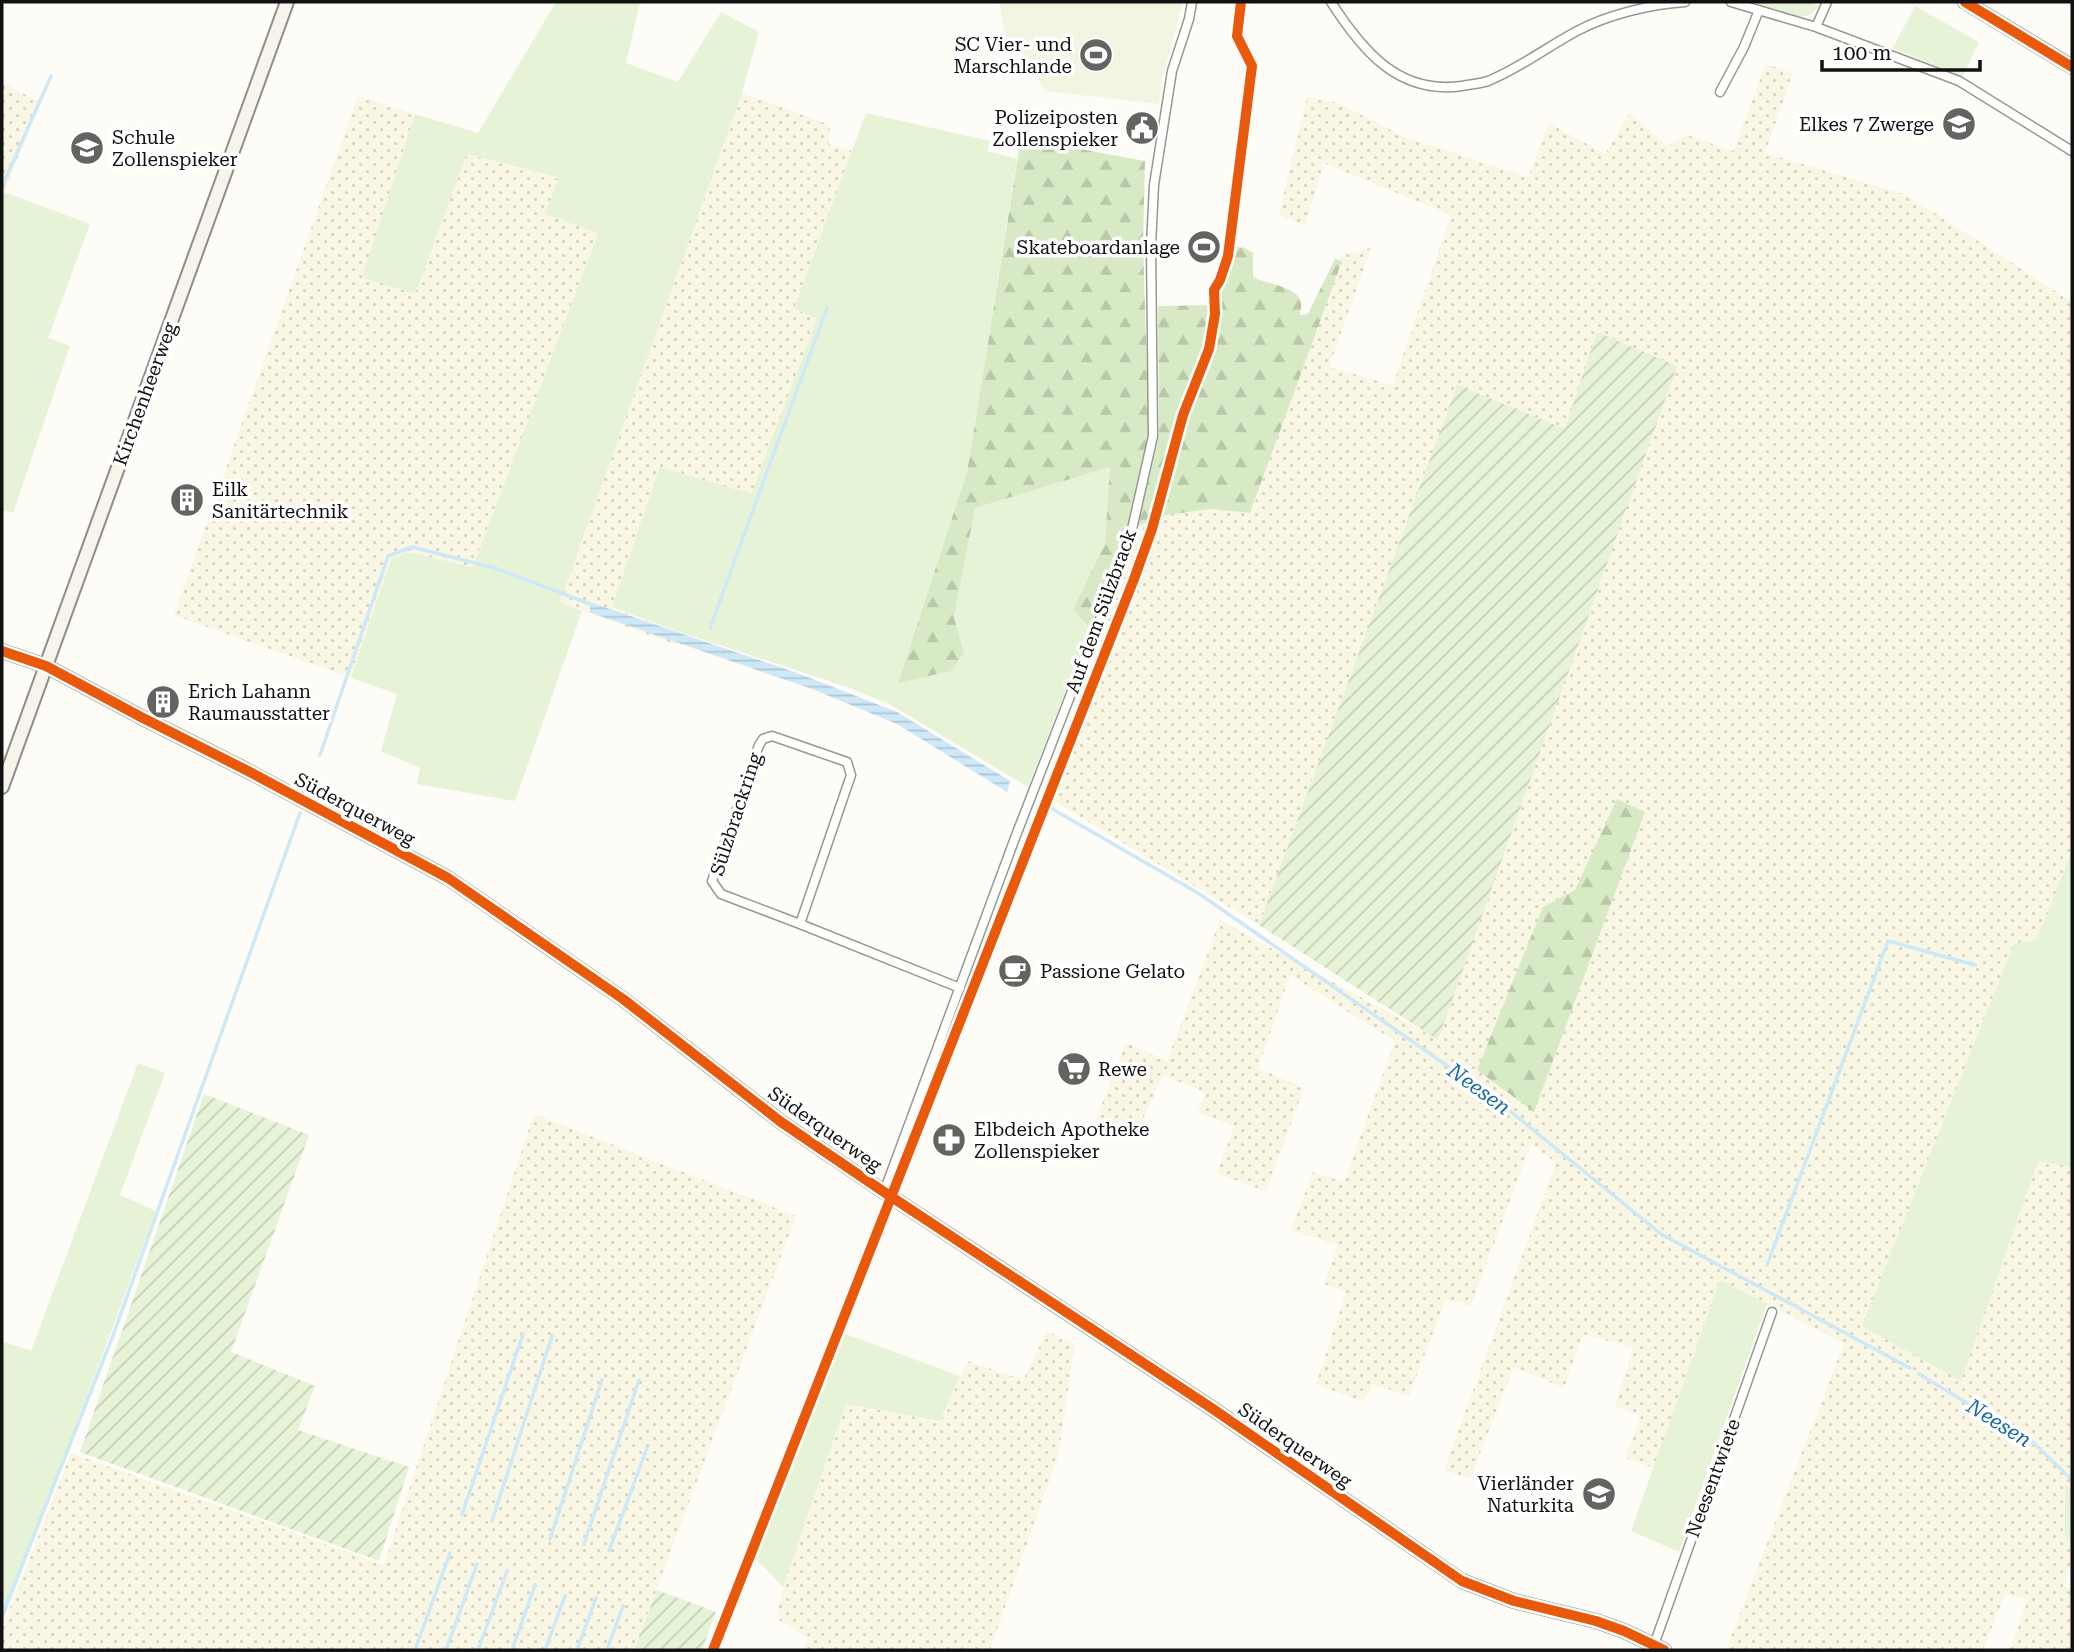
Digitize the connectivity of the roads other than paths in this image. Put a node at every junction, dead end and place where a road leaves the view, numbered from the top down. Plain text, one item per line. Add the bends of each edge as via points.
1 (287, 2) edge
2 (1192, 2) edge
3 (1331, 2) edge
4 (1685, 2) edge
5 (1731, 2) edge
6 (1827, 2) edge
7 (1965, 2) edge
8 (1759, 10) junction
9 (1816, 27) junction
10 (2072, 67) edge
11 (1720, 92) dead end
12 (2072, 151) edge
13 (2, 651) edge
14 (46, 666) junction
15 (2, 787) edge
16 (800, 924) junction
17 (960, 988) junction
18 (884, 1192) junction
19 (1772, 1312) dead end
20 (1659, 1647) edge

1 - 14 street, Kirchenheerweg
2 - 17 street, Auf dem Sülzbrack via 1172,71 1154,185 1153,436 1128,547
3 - 4 street via 1353,35 1385,67 1420,85 1452,87 1485,82 1579,30 1633,9
5 - 8 street
6 - 9 street
7 - 10 street
8 - 9 street
8 - 11 street
9 - 12 street via 1959,81
13 - 14 street, Süderquerweg
14 - 15 street, Kirchenheerweg
14 - 18 street, Süderquerweg via 448,878 623,999 781,1122
16 - 16 street, Sülzbrackring via 721,894 712,881 759,745 772,736 848,762 851,775
16 - 17 street, Sülzbrackring
17 - 18 street, Auf dem Sülzbrack
18 - 20 street, Süderquerweg via 1213,1409 1462,1581 1514,1601 1596,1621
19 - 20 street, Neesentwiete

